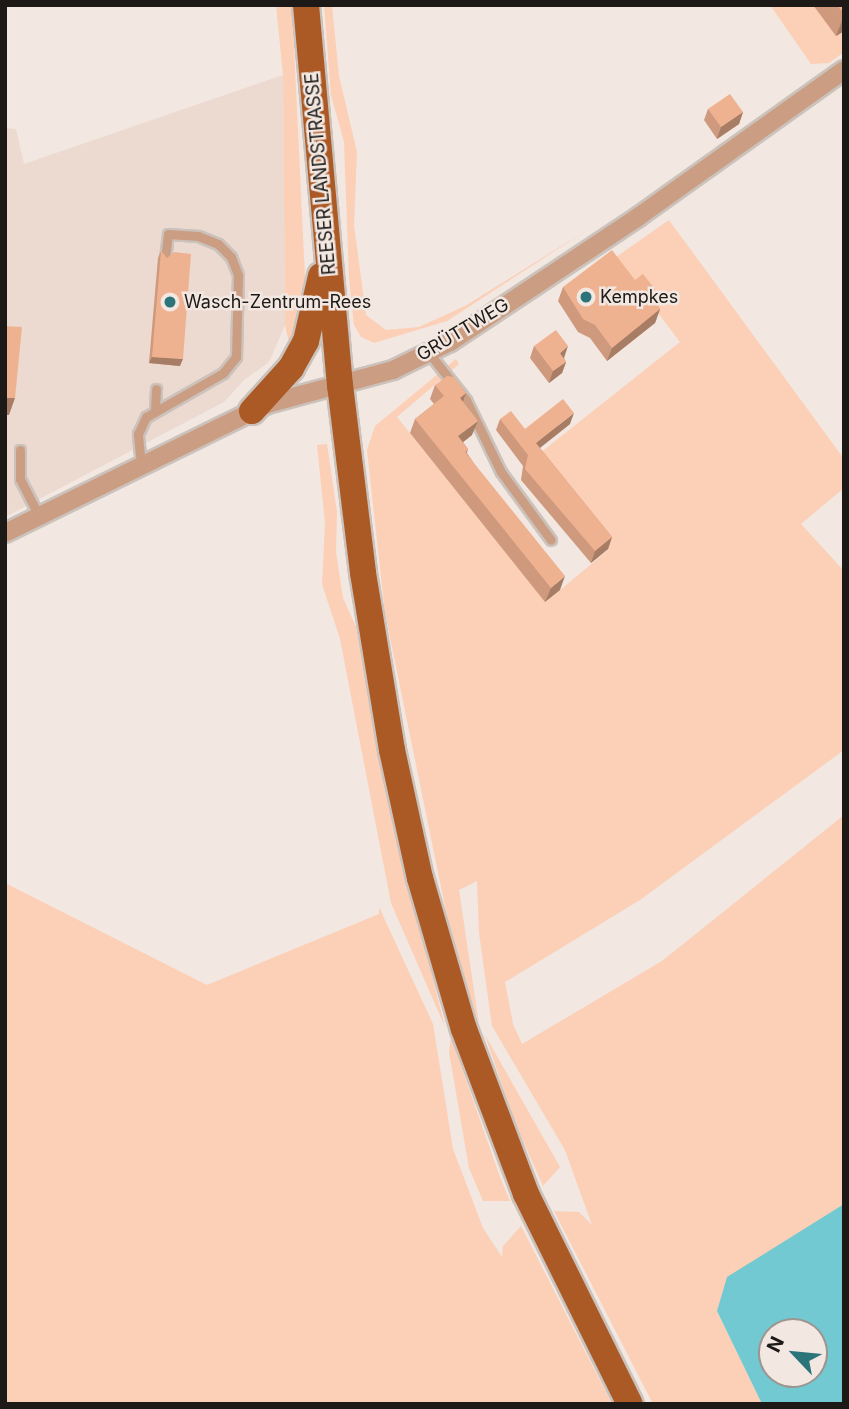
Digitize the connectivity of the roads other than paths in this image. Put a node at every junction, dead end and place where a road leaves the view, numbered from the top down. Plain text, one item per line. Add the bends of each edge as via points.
1 (306, 5) edge
2 (844, 70) edge
3 (327, 236) junction
4 (165, 258) edge
5 (429, 353) junction
6 (340, 386) junction
7 (156, 389) dead end
8 (155, 409) junction
9 (252, 411) junction
10 (20, 450) dead end
11 (141, 464) junction
12 (39, 516) junction
13 (6, 529) edge
14 (551, 540) dead end
15 (630, 1404) edge

1 - 3 main road, REESER LANDSTRASSE
2 - 5 street, GRÜTTWEG via 628,224
3 - 6 main road, REESER LANDSTRASSE
3 - 9 main road via 306,341 291,368
4 - 8 lane via 168,234 208,240 231,257 239,275 236,357 223,373
5 - 6 street, GRÜTTWEG
5 - 14 lane via 467,400 501,472
6 - 9 street, GRÜTTWEG
6 - 15 main road, REESER LANDSTRASSE via 377,669 404,810 456,1004 526,1194
7 - 8 lane
8 - 11 lane via 138,434
9 - 11 street, GRÜTTWEG
10 - 12 lane via 20,479
11 - 12 street, GRÜTTWEG
12 - 13 street, GRÜTTWEG

